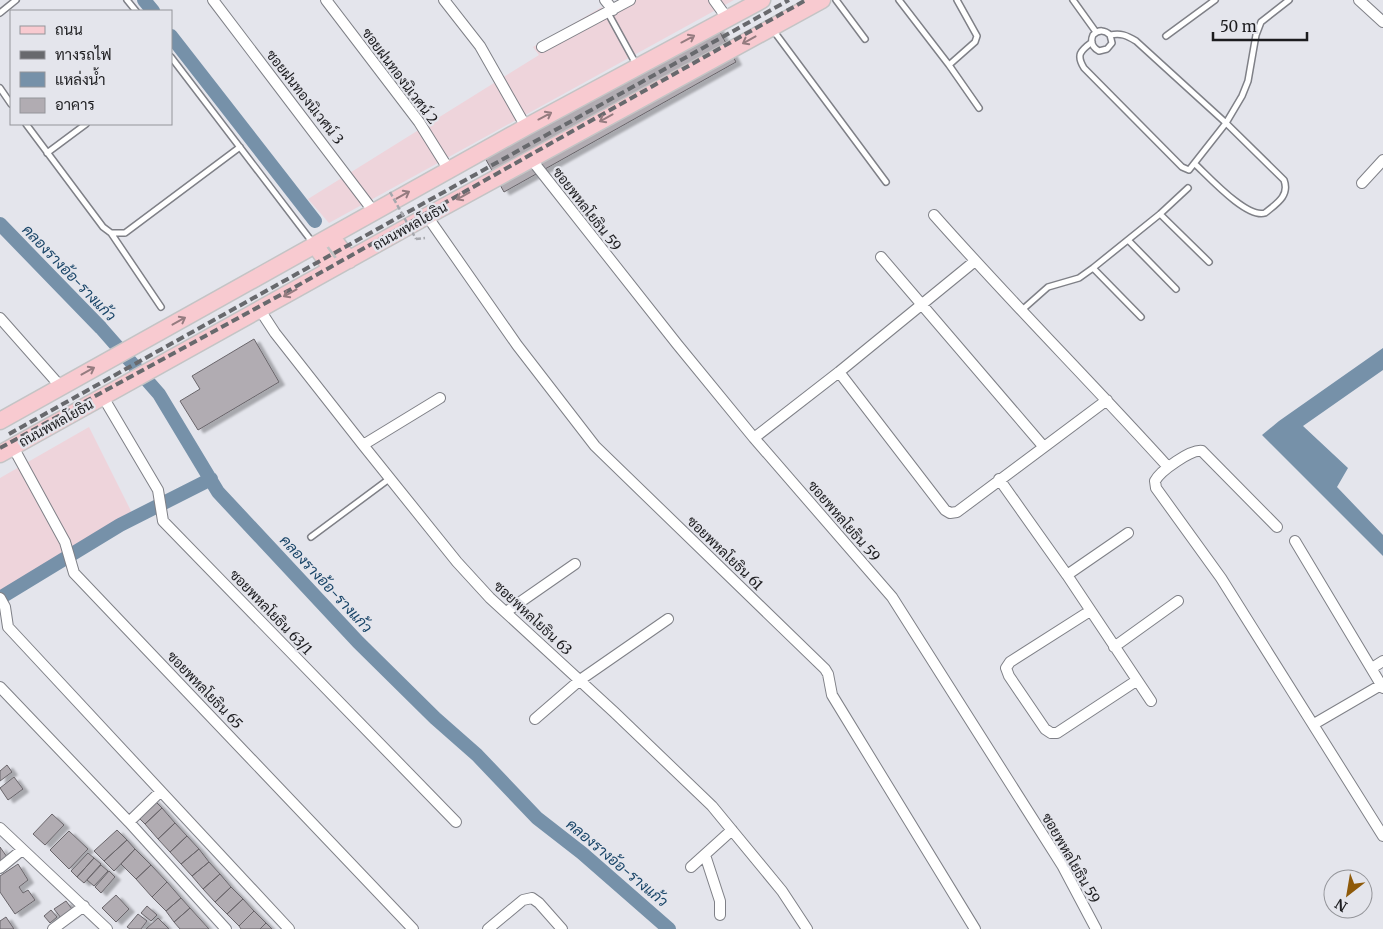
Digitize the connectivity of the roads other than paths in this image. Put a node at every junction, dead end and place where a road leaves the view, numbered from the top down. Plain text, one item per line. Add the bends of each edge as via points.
1 (16, 0) edge
2 (127, 0) edge
3 (213, 0) edge
4 (326, 0) edge
5 (444, 0) edge
6 (605, 0) edge
7 (630, 0) edge
8 (714, 0) edge
9 (762, 0) edge
10 (822, 0) edge
11 (836, 0) edge
12 (899, 0) edge
13 (957, 0) edge
14 (1073, 0) edge
15 (1215, 0) edge
16 (1288, 0) edge
17 (1359, 0) edge
18 (742, 4) edge
19 (135, 10) edge
20 (611, 11) junction
21 (0, 13) edge
22 (727, 18) junction
23 (1383, 22) edge
24 (771, 28) junction
25 (1096, 32) junction
26 (1110, 35) junction
27 (1166, 36) dead end
28 (865, 39) dead end
29 (1092, 42) junction
30 (542, 47) dead end
31 (172, 59) edge
32 (950, 65) junction
33 (638, 66) junction
34 (0, 88) edge
35 (10, 103) edge
36 (979, 108) dead end
37 (1226, 123) junction
38 (27, 125) edge
39 (85, 125) edge
40 (526, 127) junction
41 (240, 147) junction
42 (47, 153) junction
43 (531, 159) junction
44 (1383, 160) edge
45 (1195, 164) junction
46 (449, 170) junction
47 (886, 182) dead end
48 (1362, 183) dead end
49 (1188, 188) dead end
50 (374, 212) junction
51 (934, 214) dead end
52 (1160, 214) junction
53 (427, 216) junction
54 (111, 234) junction
55 (331, 236) junction
56 (1128, 240) junction
57 (315, 245) junction
58 (881, 257) dead end
59 (349, 260) junction
60 (975, 261) junction
61 (1209, 262) dead end
62 (1093, 268) junction
63 (332, 269) junction
64 (1176, 289) dead end
65 (921, 304) junction
66 (161, 307) dead end
67 (260, 310) junction
68 (1021, 310) junction
69 (1141, 317) dead end
70 (0, 318) edge
71 (839, 372) junction
72 (60, 387) junction
73 (103, 397) junction
74 (440, 398) dead end
75 (1107, 400) junction
76 (0, 421) edge
77 (754, 438) junction
78 (363, 446) junction
79 (1043, 446) junction
80 (7, 450) edge
81 (1168, 467) junction
82 (389, 479) junction
83 (999, 479) junction
84 (1277, 527) dead end
85 (1128, 533) dead end
86 (311, 537) dead end
87 (1295, 541) dead end
88 (575, 564) dead end
89 (1066, 575) junction
90 (0, 598) edge
91 (1178, 601) dead end
92 (1090, 611) junction
93 (506, 612) junction
94 (668, 619) dead end
95 (4, 630) edge
96 (1114, 647) junction
97 (1383, 661) edge
98 (1372, 668) junction
99 (580, 680) junction
100 (1136, 681) junction
101 (0, 687) edge
102 (1382, 687) edge
103 (1150, 701) dead end
104 (535, 719) dead end
105 (1314, 724) junction
106 (160, 792) junction
107 (129, 822) junction
108 (456, 822) dead end
109 (0, 828) edge
110 (732, 830) junction
111 (1383, 836) edge
112 (22, 850) junction
113 (705, 854) junction
114 (691, 867) dead end
115 (0, 868) edge
116 (84, 906) junction
117 (720, 915) dead end
118 (53, 929) edge
119 (107, 929) edge
120 (226, 929) edge
121 (290, 929) edge
122 (413, 929) edge
123 (488, 929) edge
124 (562, 929) edge
125 (808, 929) edge
126 (975, 929) edge
127 (1096, 929) edge

1 - 21 lane
2 - 19 lane
3 - 50 street, ซอยฝนทองนิเวศน์ 3
4 - 46 street, ซอยฝนทองนิเวศน์ 2 via 419,122
5 - 40 street via 480,46
6 - 20 street
7 - 20 street
8 - 22 street
9 - 18 main road
10 - 24 main road, ถนนพหลโยธิน
11 - 28 lane
12 - 32 lane
13 - 32 lane via 977,36 975,42
14 - 25 lane
15 - 27 lane
16 - 37 lane via 1261,22 1248,81
17 - 23 street
18 - 22 main road
20 - 30 street
20 - 33 lane
33 -> 22 main road
24 -> 43 main road, ถนนพหลโยธิน
24 - 47 lane
25 - 26 lane via 1104,31
25 - 29 lane
26 - 29 lane via 1112,43 1104,51 1096,49
26 - 37 lane via 1126,35 1136,41
29 - 45 lane via 1080,53 1084,68 1182,167 1189,170
31 - 41 lane
32 - 36 lane
40 -> 33 main road
34 - 35 lane
37 - 45 lane
37 - 45 lane via 1284,180 1284,195 1265,213 1255,214 1229,196
38 - 42 lane
39 - 42 lane
40 - 46 main road
41 - 54 lane via 125,233
41 - 57 lane
42 - 54 lane
43 -> 53 main road, ถนนพหลโยธิน
43 - 77 street, ซอยพหลโยธิน 59
44 - 48 street
50 -> 46 main road
49 - 52 lane
50 - 55 main road
51 - 60 street
52 - 56 lane
52 - 61 lane
53 - 59 main road, ถนนพหลโยธิน
53 - 126 street, ซอยพหลโยธิน 61 via 517,345 594,446 825,669 832,695
54 - 66 lane
55 - 57 main road
55 - 59 main road
56 - 62 lane
56 - 64 lane
57 - 63 main road
72 -> 57 main road
58 - 65 street
59 - 63 main road, ถนนพหลโยธิน
60 - 65 street
60 - 68 street
62 - 68 lane via 1079,278 1048,287
62 - 69 lane
63 -> 67 main road, ถนนพหลโยธิน
65 - 71 street
65 - 79 street
67 - 73 main road, ถนนพหลโยธิน
67 - 78 street, ซอยพหลโยธิน 63
68 - 75 street
70 - 72 street
71 - 77 street
71 - 83 street via 945,510 957,512
72 - 76 main road
73 - 80 main road, ถนนพหลโยธิน
73 - 108 street, ซอยพหลโยธิน 63/1 via 158,490 163,521
74 - 78 street
75 - 79 street
75 - 81 street
77 - 127 street, ซอยพหลโยธิน 59 via 892,597 1062,865
78 - 82 street, ซอยพหลโยธิน 63
79 - 83 street
80 - 122 street, ซอยพหลโยธิน 65 via 65,542 74,573
81 - 84 street via 1194,452 1202,451
81 - 105 street via 1156,478 1156,488 1221,578
82 - 86 lane
82 - 93 street, ซอยพหลโยธิน 63 via 457,562
83 - 89 street
85 - 89 street
87 - 98 street
88 - 93 street
89 - 92 street
90 - 95 street via 5,607
91 - 96 street
92 - 96 street
92 - 100 street via 1010,662 1006,668 1009,676 1051,733 1057,733
93 - 99 street, ซอยพหลโยธิน 63
94 - 99 street
95 - 106 street
96 - 100 street
97 - 98 street
98 - 102 street
99 - 104 street
99 - 110 street, ซอยพหลโยธิน 63 via 712,806
100 - 103 street
101 - 107 street
102 - 105 street
105 - 111 street
106 - 107 street
106 - 121 street
107 - 120 street
109 - 112 street
110 - 113 street
110 - 125 street, ซอยพหลโยธิน 63 via 782,891
112 - 115 street
112 - 116 street
113 - 114 street
113 - 117 street via 720,901
116 - 118 street
116 - 119 street
123 - 124 street via 524,900 532,898

